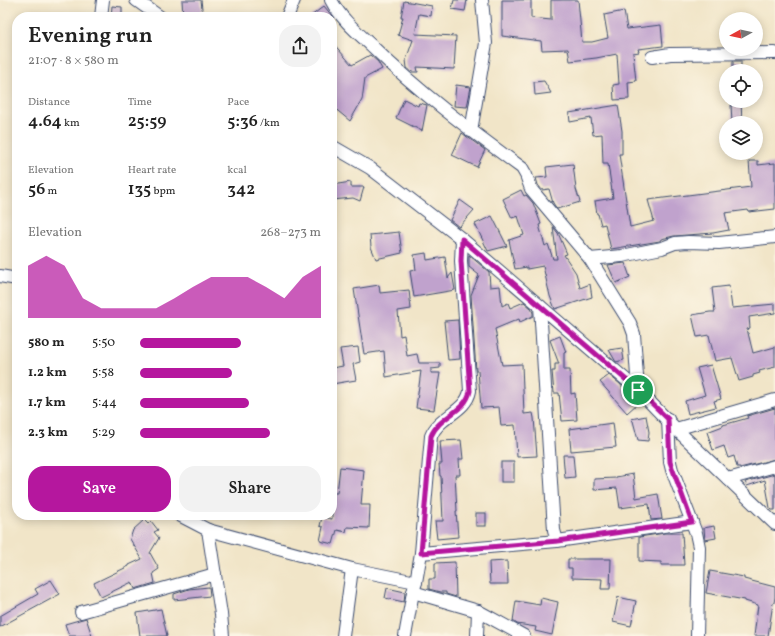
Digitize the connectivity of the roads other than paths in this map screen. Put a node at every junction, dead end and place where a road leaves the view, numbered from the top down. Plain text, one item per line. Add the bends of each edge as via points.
1 (103, 0) edge
2 (136, 0) edge
3 (294, 0) edge
4 (331, 0) edge
5 (482, 0) edge
6 (102, 12) edge
7 (153, 12) edge
8 (288, 12) edge
9 (775, 53) edge
10 (652, 57) dead end
11 (471, 131) junction
12 (337, 149) edge
13 (775, 237) edge
14 (462, 239) junction
15 (590, 259) junction
16 (0, 276) edge
17 (12, 278) edge
18 (540, 306) junction
19 (638, 390) junction
20 (775, 400) edge
21 (668, 419) junction
22 (676, 429) junction
23 (775, 466) edge
24 (728, 479) junction
25 (195, 520) edge
26 (692, 522) junction
27 (775, 524) edge
28 (208, 530) junction
29 (558, 541) junction
30 (421, 553) junction
31 (352, 568) junction
32 (215, 574) junction
33 (414, 587) junction
34 (478, 611) junction
35 (81, 612) dead end
36 (223, 636) edge
37 (343, 636) edge
38 (405, 636) edge
39 (477, 636) edge
40 (524, 636) edge
41 (697, 636) edge

1 - 6 street
2 - 7 street
3 - 8 street
4 - 11 street via 346,21 400,74
5 - 11 street via 486,43
9 - 10 street via 670,54
11 - 15 street via 522,168 531,189
12 - 14 street via 370,168
13 - 15 street via 718,243 675,243 622,256
14 - 18 street
14 - 30 street via 461,261 470,391 465,404 434,428 431,436
15 - 19 street via 630,323 634,334
16 - 17 street
18 - 19 street
18 - 29 street via 554,530
19 - 21 street
20 - 22 street
21 - 22 street
21 - 26 street via 670,462
22 - 24 street
23 - 24 street
24 - 27 street
25 - 28 street
26 - 29 street
26 - 41 street via 698,547
28 - 31 street
28 - 32 street
29 - 30 street
30 - 33 street
31 - 33 street
31 - 37 street
32 - 35 street
32 - 36 street
33 - 34 street
33 - 38 street
34 - 39 street
34 - 40 street

